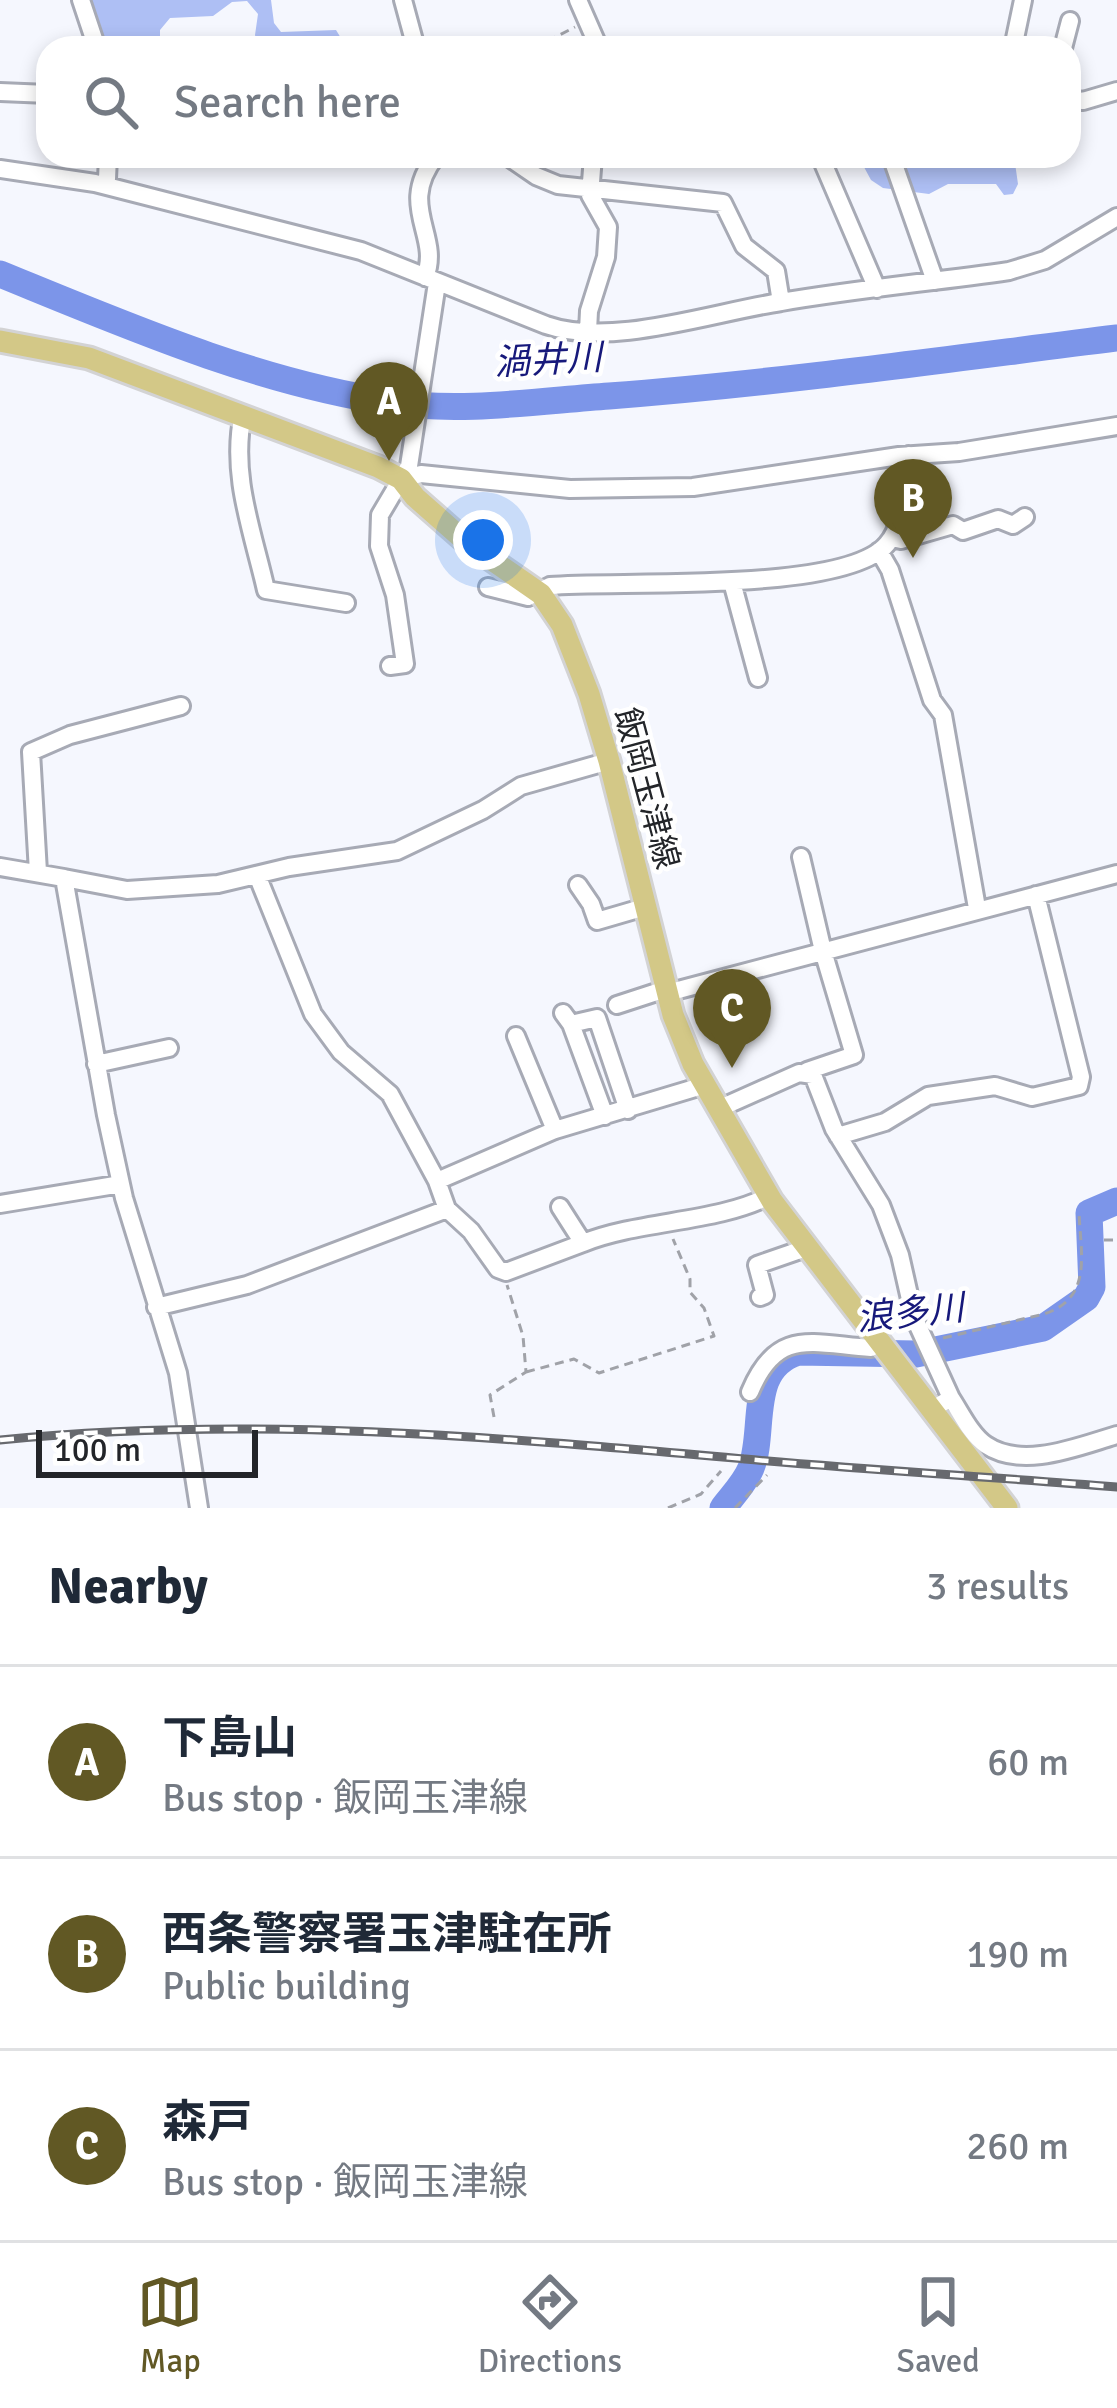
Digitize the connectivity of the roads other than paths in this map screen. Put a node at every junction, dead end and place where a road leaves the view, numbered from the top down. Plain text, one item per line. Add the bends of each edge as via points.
1 (81, 0) edge
2 (403, 0) edge
3 (578, 0) edge
4 (1023, 0) edge
5 (1070, 21) dead end
6 (93, 36) edge
7 (413, 36) edge
8 (594, 36) edge
9 (1016, 36) edge
10 (1066, 36) edge
11 (1117, 91) edge
12 (0, 92) edge
13 (36, 94) edge
14 (1081, 101) edge
15 (0, 158) edge
16 (36, 163) edge
17 (65, 168) edge
18 (108, 168) edge
19 (427, 168) edge
20 (524, 168) edge
21 (593, 168) edge
22 (825, 168) edge
23 (895, 168) edge
24 (0, 169) edge
25 (107, 179) junction
26 (592, 190) junction
27 (140, 195) junction
28 (1117, 217) edge
29 (431, 280) junction
30 (935, 281) junction
31 (877, 290) junction
32 (781, 302) junction
33 (588, 331) junction
34 (0, 341) edge
35 (243, 415) junction
36 (1117, 426) edge
37 (908, 455) junction
38 (405, 472) junction
39 (1025, 517) dead end
40 (886, 545) junction
41 (732, 582) junction
42 (488, 586) dead end
43 (537, 591) junction
44 (346, 603) dead end
45 (391, 666) dead end
46 (758, 678) dead end
47 (181, 706) dead end
48 (609, 761) junction
49 (801, 856) dead end
50 (0, 867) edge
51 (38, 872) junction
52 (1117, 874) edge
53 (256, 875) junction
54 (64, 878) junction
55 (578, 885) dead end
56 (1036, 896) junction
57 (645, 907) junction
58 (977, 908) junction
59 (823, 951) junction
60 (667, 991) junction
61 (617, 1005) dead end
62 (516, 1036) dead end
63 (121, 1039) dead end
64 (169, 1048) dead end
65 (101, 1063) junction
66 (807, 1072) junction
67 (705, 1085) junction
68 (718, 1109) junction
69 (628, 1110) junction
70 (604, 1116) junction
71 (555, 1130) junction
72 (838, 1136) junction
73 (436, 1181) junction
74 (121, 1184) junction
75 (769, 1196) junction
76 (0, 1204) edge
77 (560, 1207) dead end
78 (447, 1209) junction
79 (583, 1243) junction
80 (806, 1248) junction
81 (760, 1298) dead end
82 (156, 1307) junction
83 (884, 1351) junction
84 (750, 1392) dead end
85 (941, 1404) junction
86 (1117, 1435) edge
87 (200, 1508) edge
88 (1007, 1508) edge

1 - 6 street
2 - 7 street
3 - 8 street
4 - 9 street
5 - 10 street
11 - 14 street
12 - 13 street
15 - 16 street
17 - 25 street
18 - 25 street
19 - 29 street via 420,219
20 - 26 street
21 - 26 street
22 - 31 street
23 - 30 street
24 - 27 street
25 - 27 street
26 - 32 street via 723,203 744,246 776,271
26 - 33 street via 608,227
27 - 29 street via 362,251
28 - 30 street via 1028,266
29 - 33 street via 561,330
29 - 38 street
30 - 31 street
31 - 32 street
32 - 33 street
34 - 35 main road, 飯岡玉津線 via 89,358
35 - 38 main road, 飯岡玉津線
35 - 44 street via 241,486 266,590
36 - 37 street
37 - 38 street via 693,487 603,490
37 - 40 street via 902,507
38 - 43 main road, 飯岡玉津線 via 415,497
38 - 45 street via 380,515 379,546 405,664
39 - 40 street via 1013,525 953,525
40 - 41 street via 865,560
40 - 58 street via 943,715
41 - 43 street
41 - 46 street
42 - 43 street via 528,597
43 - 48 main road, 飯岡玉津線 via 562,625
47 - 51 street via 32,752
48 - 53 street via 520,786 397,850
48 - 57 main road, 飯岡玉津線
49 - 59 street
50 - 51 street
51 - 54 street
52 - 56 street
53 - 54 street via 127,890
53 - 73 street via 313,1014 341,1052 390,1094
54 - 65 street
55 - 57 street via 597,921
56 - 58 street
56 - 72 street via 1079,1086 1032,1097 995,1086 928,1096 886,1122
57 - 60 main road, 飯岡玉津線
58 - 59 street
59 - 60 street
59 - 66 street via 854,1055
60 - 61 street
60 - 67 main road, 飯岡玉津線
62 - 71 street
63 - 65 street
64 - 65 street
65 - 74 street
66 - 68 street
66 - 72 street
67 - 68 main road, 飯岡玉津線
67 - 69 street
68 - 75 main road, 飯岡玉津線
69 - 70 street
69 - 70 street via 597,1018 567,1018
70 - 71 street
71 - 73 street
72 - 85 street via 886,1218
73 - 78 street
74 - 76 street
74 - 82 street
75 - 79 street
75 - 80 main road, 飯岡玉津線
77 - 79 street
78 - 79 street via 506,1272
78 - 82 street via 248,1285
80 - 81 street via 757,1264
80 - 83 main road, 飯岡玉津線
82 - 87 street via 178,1373
83 - 84 street via 807,1344 777,1351
83 - 85 main road, 飯岡玉津線
85 - 86 street via 1004,1452 1043,1454
85 - 88 main road, 飯岡玉津線

